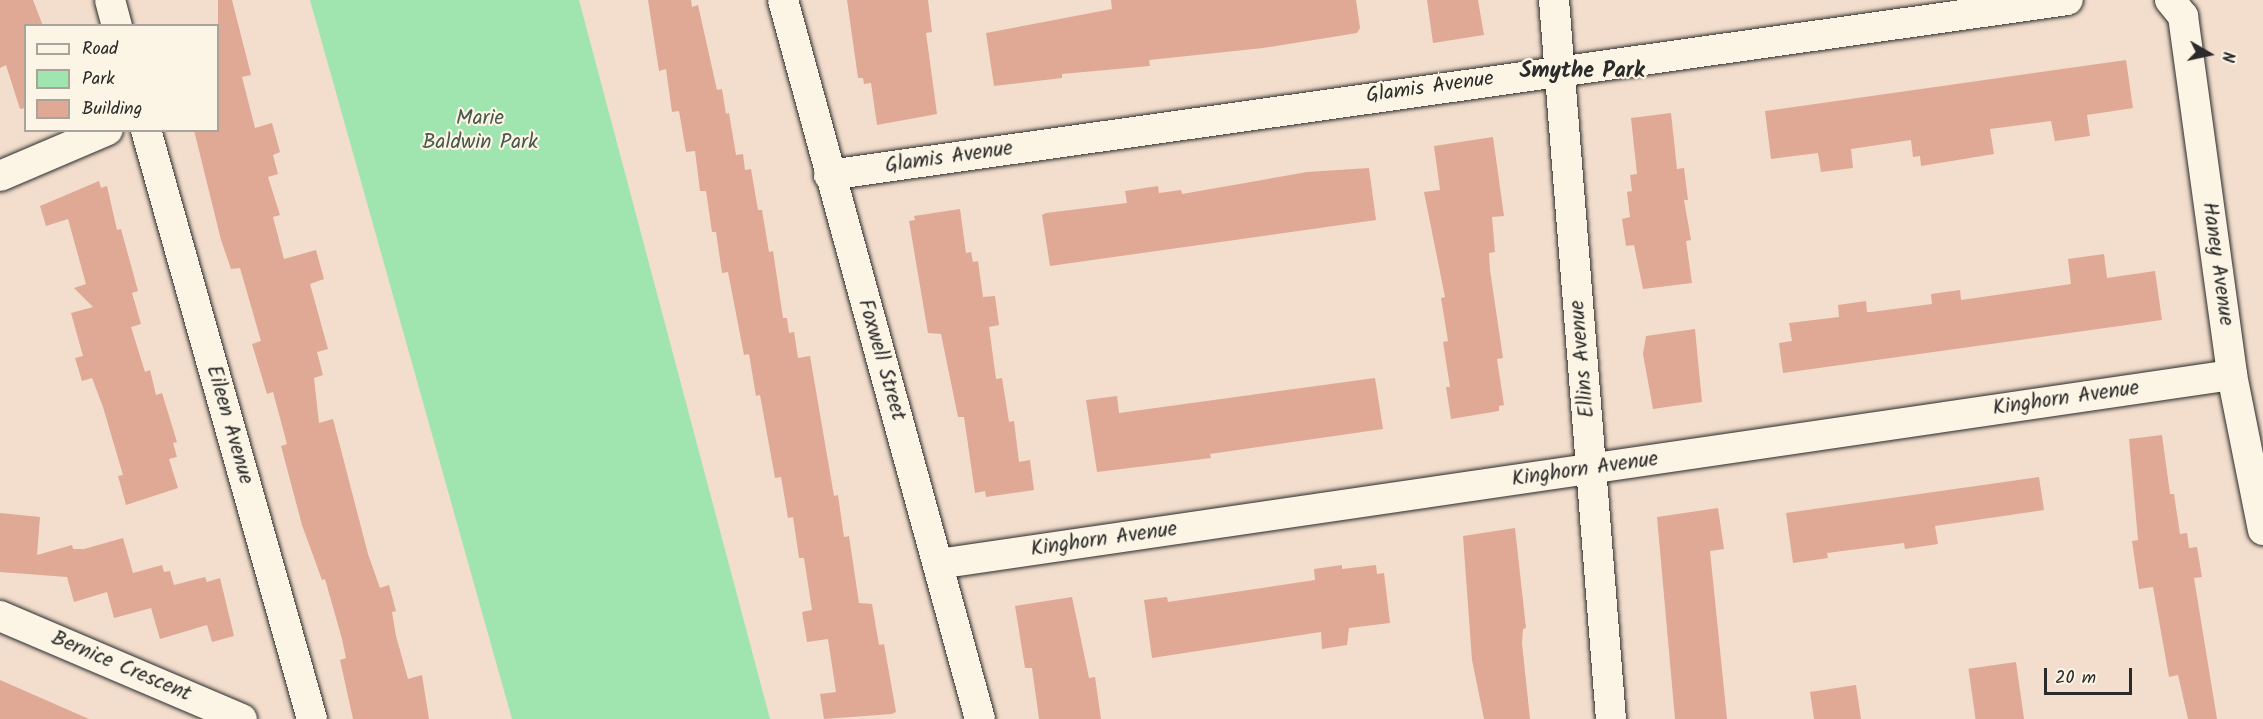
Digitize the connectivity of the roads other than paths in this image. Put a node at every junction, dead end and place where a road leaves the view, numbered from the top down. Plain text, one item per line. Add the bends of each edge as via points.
1 (110, 0) edge
2 (783, 0) edge
3 (1554, 0) edge
4 (2068, 0) edge
5 (2170, 0) edge
6 (116, 24) edge
7 (1558, 70) junction
8 (103, 132) edge
9 (147, 132) edge
10 (829, 175) junction
11 (0, 176) edge
12 (2232, 375) junction
13 (1592, 469) junction
14 (2263, 530) edge
15 (938, 564) junction
16 (0, 616) edge
17 (242, 719) edge
18 (312, 719) edge
19 (980, 719) edge
20 (1611, 719) edge

1 - 6 street
2 - 10 street, Foxwell Street
3 - 7 street, Ellins Avenue
4 - 7 street, Glamis Avenue
5 - 12 street, Haney Avenue via 2183,16
7 - 10 street, Glamis Avenue
7 - 13 street, Ellins Avenue
8 - 11 street
9 - 18 street, Eileen Avenue
10 - 15 street, Foxwell Street
12 - 13 street, Kinghorn Avenue
12 - 14 street, Haney Avenue
13 - 15 street, Kinghorn Avenue
13 - 20 street, Ellins Avenue
15 - 19 street, Foxwell Street
16 - 17 street, Bernice Crescent

